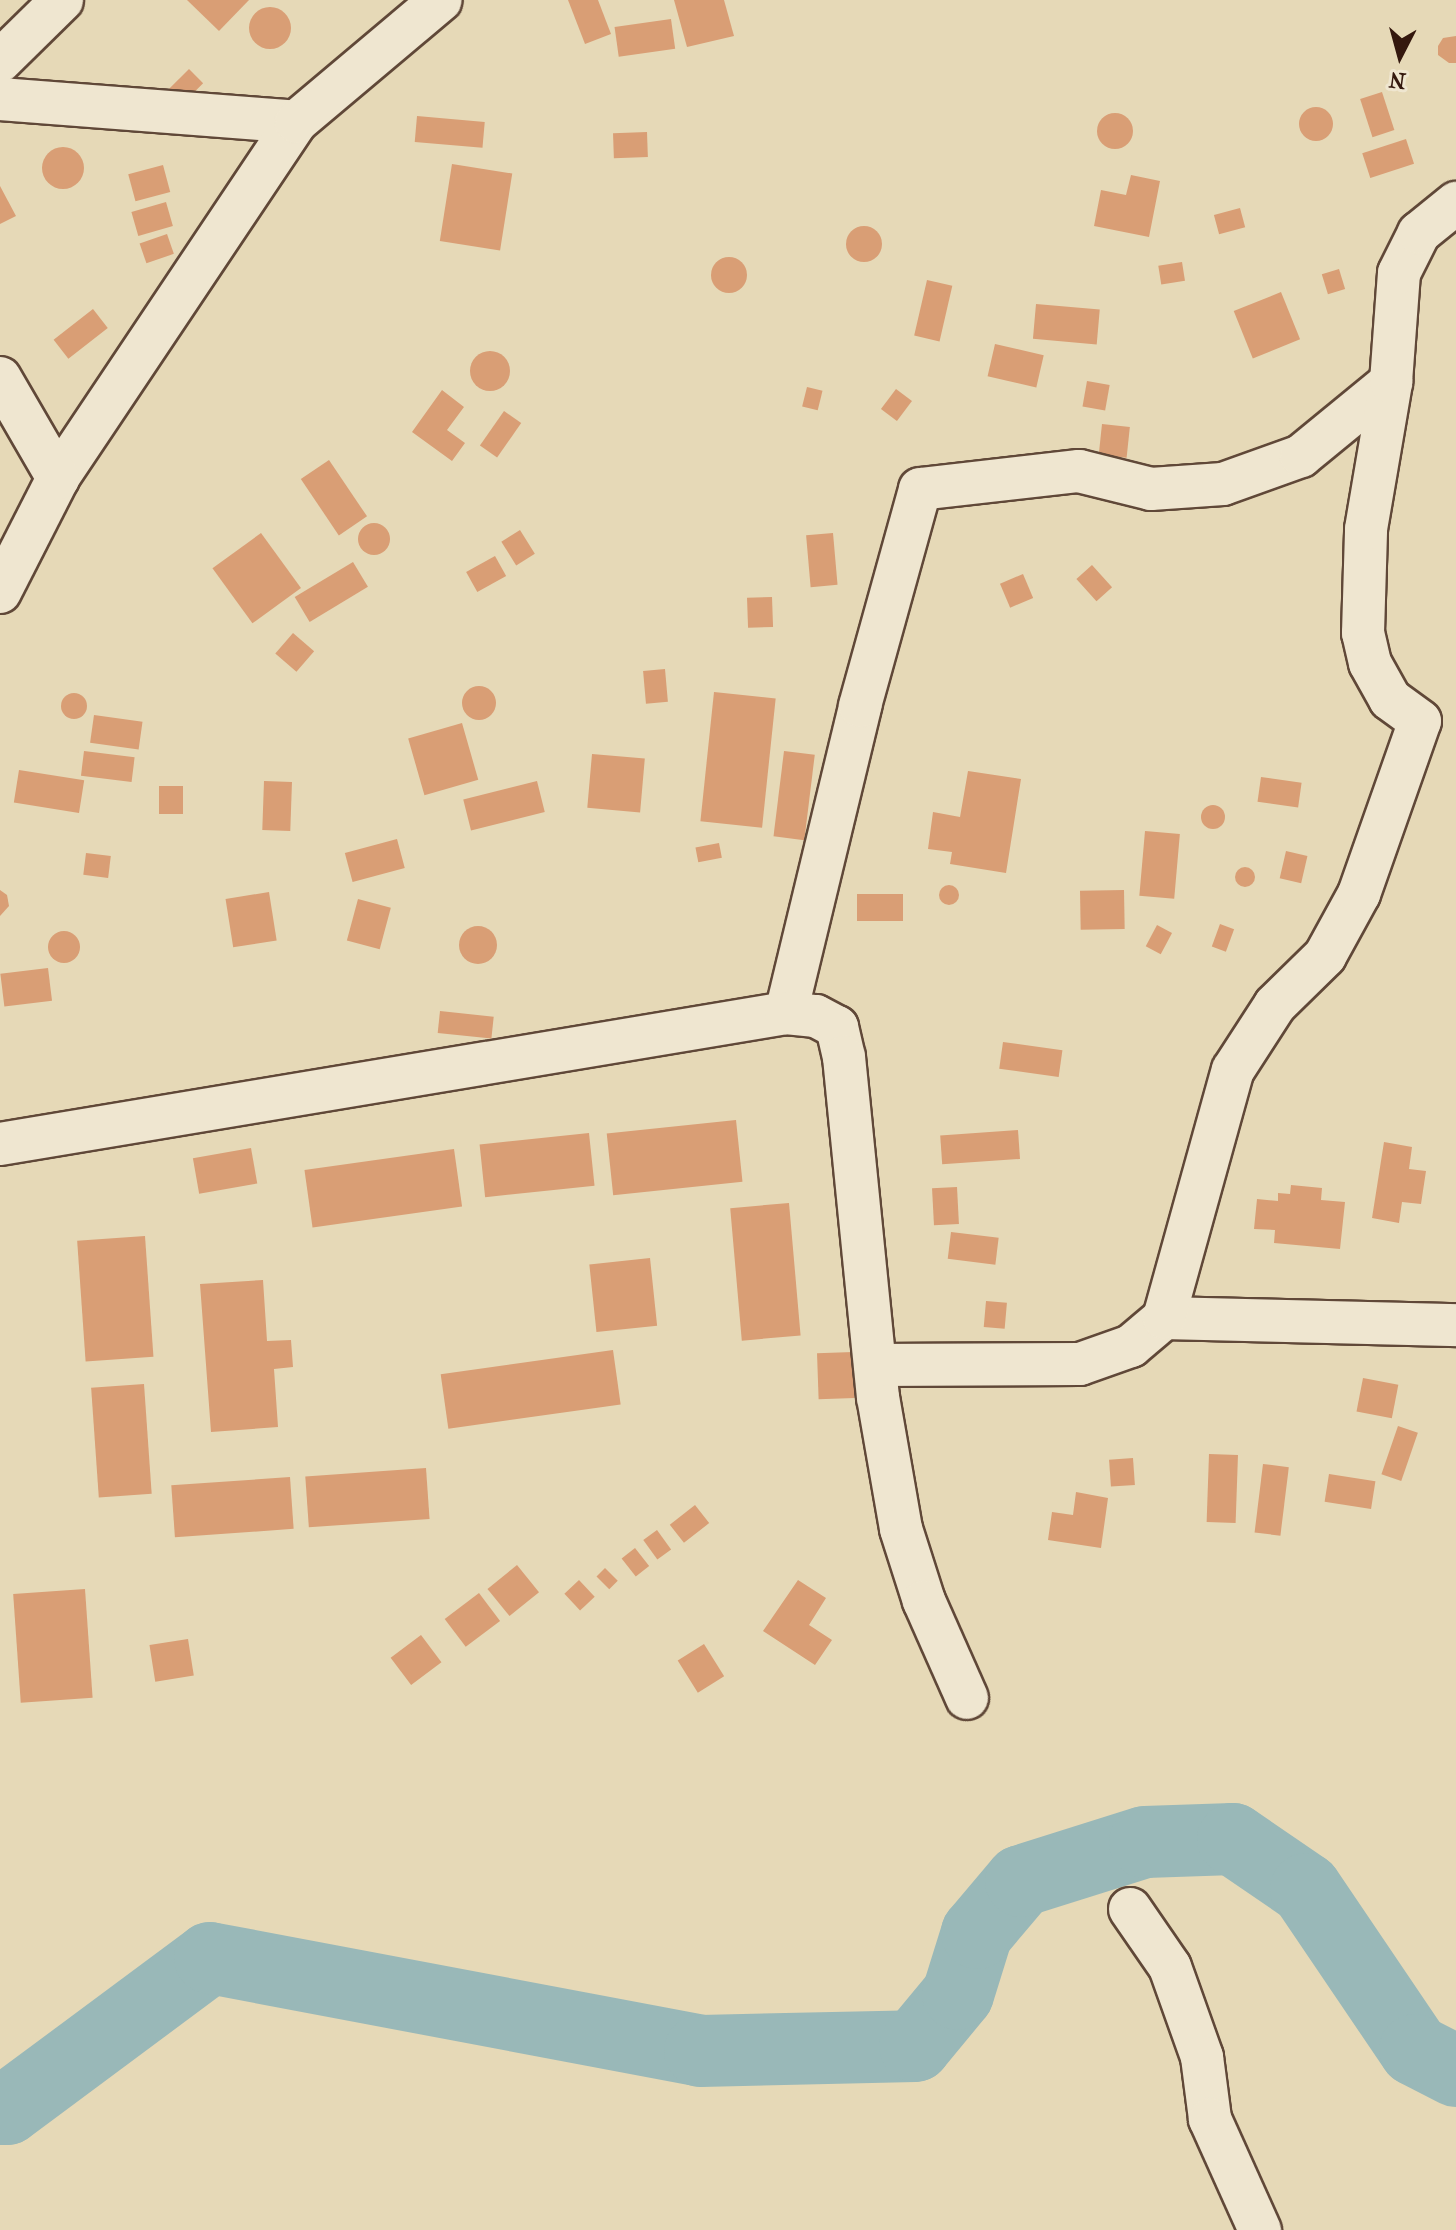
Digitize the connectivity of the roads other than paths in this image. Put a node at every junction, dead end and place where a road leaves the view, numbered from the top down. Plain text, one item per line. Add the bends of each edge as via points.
1 (62, 0) edge
2 (441, 0) edge
3 (0, 61) edge
4 (0, 99) edge
5 (296, 122) junction
6 (1456, 203) edge
7 (0, 378) edge
8 (1391, 382) junction
9 (58, 478) junction
10 (0, 592) edge
11 (786, 1013) junction
12 (0, 1144) edge
13 (1164, 1318) junction
14 (1456, 1325) edge
15 (875, 1365) junction
16 (967, 1698) dead end
17 (1130, 1909) dead end
18 (1260, 2230) edge

1 - 3 street
2 - 5 street
4 - 5 street
5 - 9 street
6 - 8 street via 1419,233 1399,273
7 - 9 street
8 - 11 street via 1301,456 1223,484 1151,489 1079,471 920,489 860,706
8 - 13 street via 1366,529 1363,633 1370,663 1390,699 1420,721 1359,894 1325,956 1275,1005 1233,1070
9 - 10 street
11 - 12 street
11 - 15 street via 816,1016 837,1027
13 - 14 street
13 - 15 street via 1131,1346 1080,1364
15 - 16 street via 901,1529 924,1601
17 - 18 street via 1170,1967 1202,2057 1210,2119

